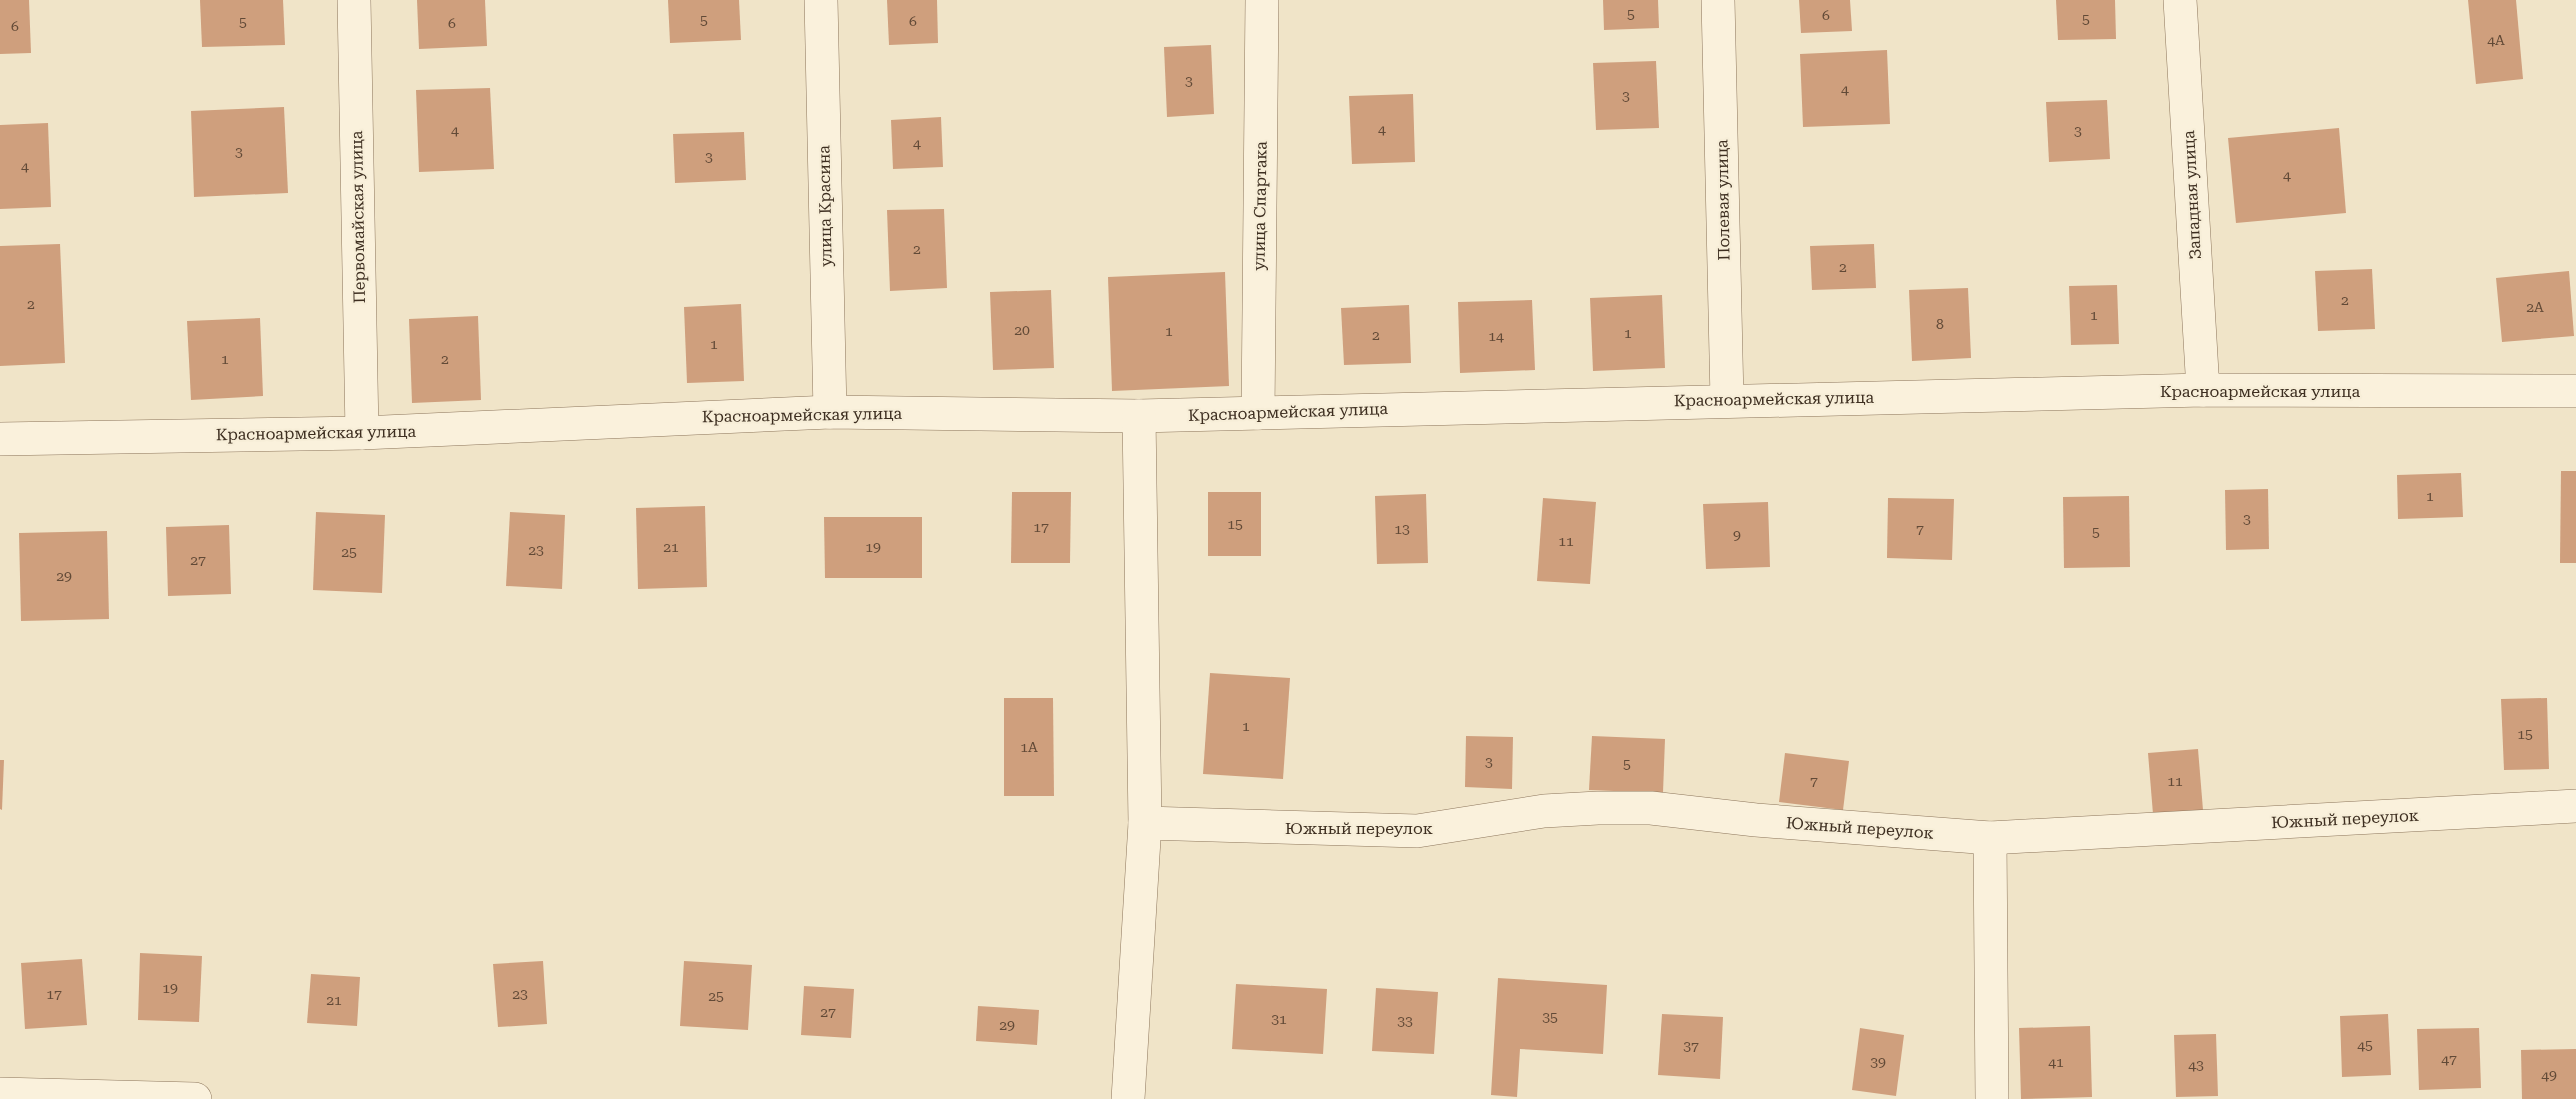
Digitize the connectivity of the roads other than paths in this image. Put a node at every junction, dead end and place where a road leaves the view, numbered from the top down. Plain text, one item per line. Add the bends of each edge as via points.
1 (354, 0) edge
2 (821, 0) edge
3 (1262, 0) edge
4 (1718, 0) edge
5 (2180, 0) edge
6 (2203, 390) junction
7 (2576, 391) edge
8 (1727, 400) junction
9 (830, 412) junction
10 (1258, 413) junction
11 (1139, 416) junction
12 (362, 433) junction
13 (0, 440) edge
14 (2576, 806) edge
15 (1145, 823) junction
16 (1990, 838) junction
17 (0, 1094) edge
18 (195, 1099) edge
19 (1128, 1099) edge
20 (1992, 1099) edge

1 - 12 street, Первомайская улица
2 - 9 street, улица Красина
3 - 10 street, улица Спартака
4 - 8 street, Полевая улица
5 - 6 street, Западная улица
6 - 7 street, Красноармейская улица
6 - 8 street, Красноармейская улица
8 - 10 street, Красноармейская улица
9 - 11 street, Красноармейская улица
9 - 12 street, Красноармейская улица
10 - 11 street, Красноармейская улица
11 - 15 street
12 - 13 street, Красноармейская улица
14 - 16 street, Южный переулок
15 - 16 street, Южный переулок via 1417,831 1544,811 1651,808
15 - 19 street
16 - 20 street
17 - 18 street

